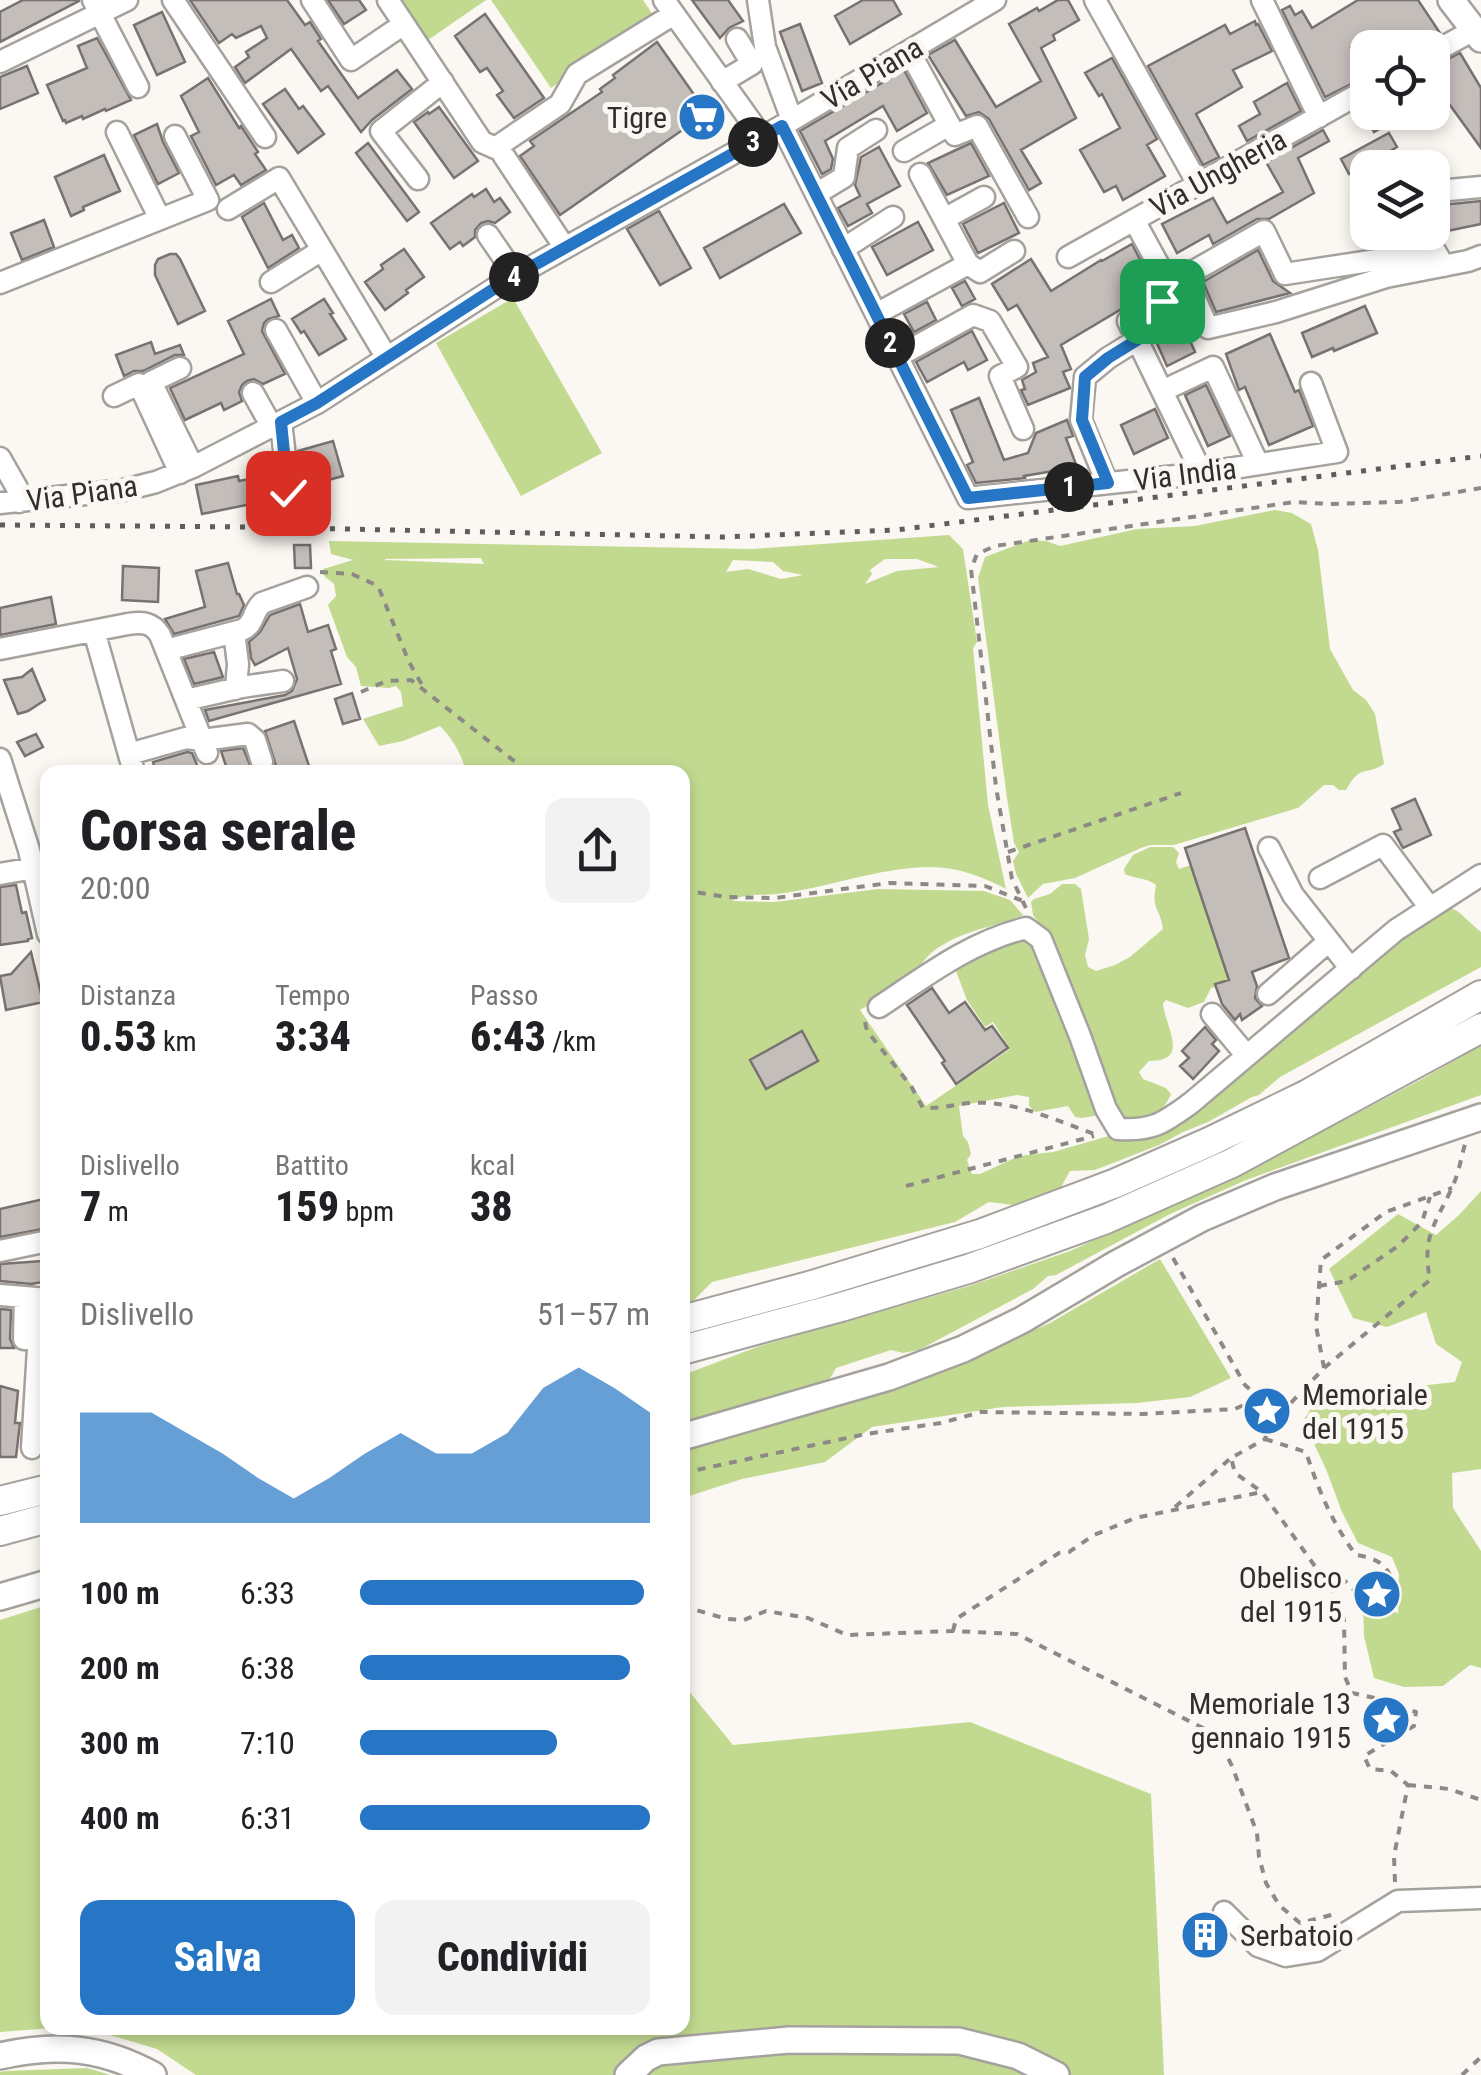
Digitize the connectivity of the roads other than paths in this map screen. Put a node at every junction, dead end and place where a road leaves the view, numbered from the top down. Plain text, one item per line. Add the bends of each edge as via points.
1 (127, 0) edge
2 (173, 0) edge
3 (312, 0) edge
4 (388, 0) edge
5 (758, 0) edge
6 (996, 0) edge
7 (1094, 0) edge
8 (1262, 0) edge
9 (1451, 0) edge
10 (97, 7) edge
11 (669, 7) edge
12 (404, 24) junction
13 (1478, 34) edge
14 (736, 39) dead end
15 (1450, 46) edge
16 (909, 51) junction
17 (0, 62) edge
18 (443, 82) junction
19 (722, 82) junction
20 (138, 87) dead end
21 (1350, 100) edge
22 (1319, 117) junction
23 (787, 124) junction
24 (876, 130) dead end
25 (952, 130) junction
26 (117, 132) dead end
27 (175, 136) dead end
28 (762, 137) junction
29 (265, 138) dead end
30 (489, 145) junction
31 (904, 151) dead end
32 (920, 174) dead end
33 (418, 179) dead end
34 (1198, 184) junction
35 (1481, 187) edge
36 (1450, 190) edge
37 (816, 194) junction
38 (984, 198) dead end
39 (218, 205) junction
40 (893, 218) dead end
41 (1028, 218) dead end
42 (160, 219) junction
43 (944, 219) junction
44 (1134, 220) junction
45 (483, 238) dead end
46 (566, 248) junction
47 (843, 249) junction
48 (322, 250) junction
49 (1014, 251) dead end
50 (1481, 256) edge
51 (1068, 257) dead end
52 (968, 264) junction
53 (1444, 266) junction
54 (1163, 273) dead end
55 (2, 276) edge
56 (511, 278) junction
57 (271, 282) dead end
58 (1162, 301) dead end
59 (876, 314) junction
60 (276, 330) dead end
61 (1137, 340) junction
62 (897, 356) junction
63 (386, 358) junction
64 (180, 368) dead end
65 (1310, 384) dead end
66 (1162, 391) junction
67 (253, 393) dead end
68 (114, 396) dead end
69 (317, 403) junction
70 (277, 424) junction
71 (1022, 429) dead end
72 (0, 458) edge
73 (1258, 464) junction
74 (186, 470) junction
75 (1195, 474) junction
76 (1108, 483) junction
77 (288, 493) dead end
78 (9, 503) edge
79 (300, 589) road end
80 (94, 630) junction
81 (234, 632) junction
82 (0, 649) edge
83 (166, 650) junction
84 (282, 681) dead end
85 (236, 688) junction
86 (186, 700) junction
87 (204, 747) junction
88 (0, 759) edge
89 (262, 762) dead end
90 (132, 764) edge
91 (1270, 848) dead end
92 (34, 868) junction
93 (0, 874) edge
94 (1481, 875) edge
95 (1320, 878) dead end
96 (40, 888) edge
97 (1430, 908) junction
98 (1329, 941) junction
99 (1350, 969) junction
100 (1268, 994) dead end
101 (1481, 995) edge
102 (879, 1007) road end
103 (1212, 1014) dead end
104 (1481, 1028) edge
105 (1247, 1056) junction
106 (1476, 1119) edge
107 (40, 1244) edge
108 (0, 1251) edge
109 (0, 1295) edge
110 (38, 1298) edge
111 (690, 1318) edge
112 (24, 1339) dead end
113 (690, 1348) edge
114 (40, 1420) edge
115 (690, 1435) edge
116 (32, 1448) dead end
117 (40, 1491) edge
118 (0, 1501) edge
119 (40, 1520) edge
120 (0, 1531) edge
121 (40, 1584) edge
122 (0, 1597) edge
123 (1481, 1898) edge
124 (1224, 1912) dead end
125 (0, 2056) edge
126 (153, 2075) edge
127 (628, 2075) edge
128 (1056, 2075) edge

1 - 10 street
2 - 29 street
3 - 12 street via 350,60
4 - 12 street
5 - 23 street, Via India
6 - 16 street, Via Piana
7 - 34 street
8 - 22 street
9 - 13 main road
10 - 17 street
10 - 20 street
11 - 19 street
11 - 30 street via 577,74 560,104
12 - 18 street
13 - 15 street
14 - 19 street via 752,64
16 - 23 street, Via Piana
16 - 25 street
18 - 30 street
18 - 33 street via 381,132
19 - 28 street
21 - 22 street, Via Ungheria
22 - 34 street, Via Ungheria
23 - 28 street, Via Piana
23 - 37 street, Via India
24 - 37 street via 848,148 844,177
25 - 31 street
25 - 41 street via 976,126
26 - 42 street
27 - 39 street
28 - 46 street, Via Piana
30 - 46 street via 500,150
32 - 43 street
34 - 44 street, Via Ungheria
35 - 36 street
37 - 47 street, Via India
38 - 43 street
39 - 42 street
39 - 48 street via 280,178
40 - 47 street
42 - 55 street
43 - 52 street
44 - 51 street, Via Ungheria
44 - 54 street
45 - 56 street
46 - 56 street, Via Piana
47 - 59 street, Via India
48 - 57 street
48 - 63 street
49 - 52 street via 980,272
50 - 53 street
52 - 59 street
53 - 53 street via 1208,328 1185,276 1264,232 1286,274 1436,251
56 - 63 street, Via Piana
58 - 61 street via 1128,321
59 - 62 street, Via India
60 - 69 street
61 - 66 street
61 - 76 street via 1085,377 1082,420
62 - 71 street via 974,315 990,321 1016,366 1000,376
62 - 76 street, Via India via 968,498
63 - 69 street, Via Piana
64 - 74 street via 151,382
65 - 73 street, Via India via 1337,452
66 - 73 street via 1213,367
66 - 75 street via 1196,461
67 - 70 street
68 - 74 street via 140,384
69 - 70 street, Via Piana
70 - 74 street, Via Piana
70 - 77 street
72 - 78 street via 17,488
73 - 75 street, Via India
74 - 78 street, Via Piana via 124,490
75 - 76 street, Via India
79 - 81 street via 262,602 248,627
80 - 82 street
80 - 83 street via 146,623
80 - 90 street
81 - 83 street
81 - 85 street
83 - 86 street
84 - 85 street
85 - 86 street
86 - 87 street
87 - 89 street via 248,734
87 - 90 street via 186,738
88 - 92 street
91 - 98 street via 1293,895
92 - 93 street
92 - 96 street
94 - 97 street
95 - 97 street via 1383,845
97 - 99 street
98 - 99 street
98 - 100 street
99 - 105 street
101 - 111 highway via 1308,1094 1116,1182 980,1234
102 - 105 street via 952,958 1026,928 1041,939 1118,1129 1159,1126
103 - 105 street
104 - 113 highway via 1232,1163 1106,1219 968,1269
106 - 115 main road via 1202,1218 963,1349
107 - 108 street
109 - 110 street
110 - 112 street
110 - 114 street via 28,1378
114 - 116 street
117 - 118 highway
119 - 120 highway
121 - 122 main road
123 - 124 street via 1398,1901 1317,1951 1286,1956 1258,1946
125 - 126 main road via 79,2049
127 - 128 main road via 658,2052 789,2040 959,2041 1000,2050

